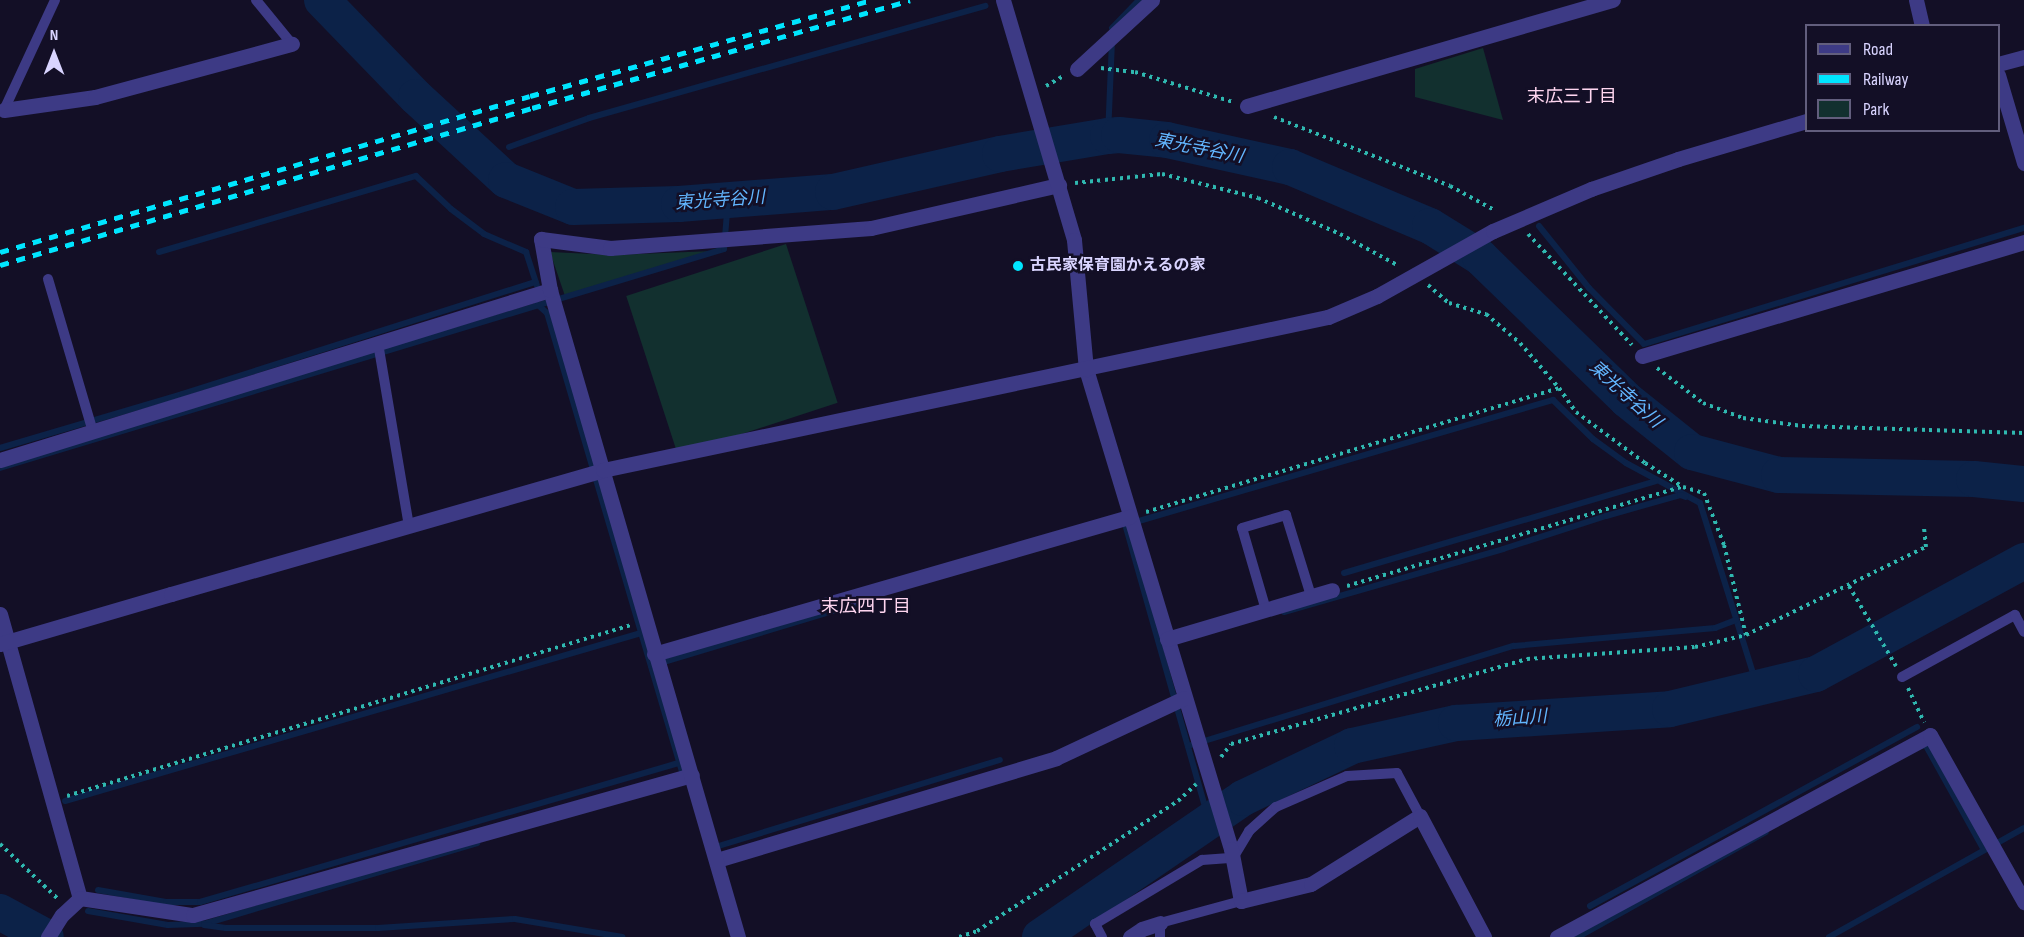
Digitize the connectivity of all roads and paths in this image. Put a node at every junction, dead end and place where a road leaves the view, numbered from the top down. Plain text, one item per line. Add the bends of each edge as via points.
1 (55, 0) edge
2 (256, 0) edge
3 (1003, 0) edge
4 (1152, 0) edge
5 (1613, 0) edge
6 (1916, 0) edge
7 (1922, 24) edge
8 (292, 44) joint
9 (2024, 57) edge
10 (2000, 63) edge
11 (1077, 69) junction
12 (2000, 82) edge
13 (1031, 99) junction
14 (1247, 106) junction
15 (4, 110) joint
16 (1805, 121) edge
17 (2024, 163) edge
18 (1058, 180) junction
19 (1516, 221) junction
20 (2024, 242) edge
21 (1422, 273) junction
22 (48, 279) dead end
23 (550, 290) junction
24 (378, 343) junction
25 (1642, 356) junction
26 (1086, 369) junction
27 (1559, 388) junction
28 (93, 432) junction
29 (2024, 433) edge
30 (0, 460) edge
31 (603, 470) junction
32 (1683, 487) junction
33 (1130, 517) junction
34 (409, 526) junction
35 (1924, 528) dead end
36 (1849, 586) junction
37 (1332, 590) joint
38 (1311, 596) junction
39 (1266, 610) junction
40 (0, 614) edge
41 (645, 621) junction
42 (2024, 632) edge
43 (1746, 635) junction
44 (1167, 639) junction
45 (4, 643) edge
46 (654, 654) junction
47 (1902, 677) junction
48 (1184, 698) junction
49 (1930, 735) junction
50 (1207, 773) junction
51 (692, 775) junction
52 (52, 800) junction
53 (1420, 816) junction
54 (0, 844) edge
55 (1232, 853) junction
56 (717, 860) junction
57 (1241, 901) junction
58 (2024, 902) edge
59 (70, 907) junction
60 (1160, 930) edge
61 (48, 937) edge
62 (738, 937) edge
63 (959, 937) edge
64 (1102, 937) edge
65 (1130, 937) edge
66 (1484, 937) edge
67 (1557, 937) edge

1 - 15 lane
2 - 8 lane
3 - 13 street
4 - 11 street
5 - 14 street
6 - 7 street
8 - 15 street via 95,97
9 - 10 street
11 - 13 path
11 - 14 path via 1135,72
12 - 17 street
13 - 18 street
14 - 19 path via 1450,186
16 - 19 street via 1591,189
18 - 21 path via 1162,174 1258,198
18 - 23 street via 871,228 610,248 541,239
18 - 26 street via 1074,240
19 - 21 street
19 - 25 path
20 - 25 street
21 - 26 street via 1328,317
21 - 27 path via 1449,303 1486,314 1520,343
22 - 28 lane
23 - 24 street
23 - 31 street
24 - 28 street
24 - 34 lane
25 - 29 path via 1703,403 1743,418 1802,426
26 - 31 street
26 - 33 street
27 - 32 path via 1576,412
27 - 33 path
28 - 30 street
31 - 34 street
31 - 41 street
32 - 37 path
32 - 43 path via 1704,493 1724,545
33 - 44 street
33 - 46 street
34 - 45 street
35 - 36 path via 1926,547
36 - 43 path
36 - 47 path
37 - 38 street
38 - 39 street
38 - 39 lane via 1286,515 1242,528
39 - 44 street
40 - 45 street
41 - 46 street
41 - 52 path
42 - 47 lane via 2015,615
43 - 50 path via 1695,647 1527,659 1231,744
44 - 48 street
45 - 52 street
46 - 51 street
47 - 49 path
48 - 50 street
48 - 56 street via 1056,758
49 - 58 street
49 - 67 street
50 - 55 street
50 - 63 path via 1178,801 976,931
51 - 56 street
51 - 59 street via 193,915
52 - 59 street
53 - 55 lane via 1397,773 1347,776 1276,807
53 - 57 street via 1311,884
53 - 66 street
54 - 59 path via 44,889
55 - 57 street
55 - 64 lane via 1202,860 1095,924
56 - 62 street
57 - 60 lane
59 - 61 street
60 - 65 street via 1142,929

